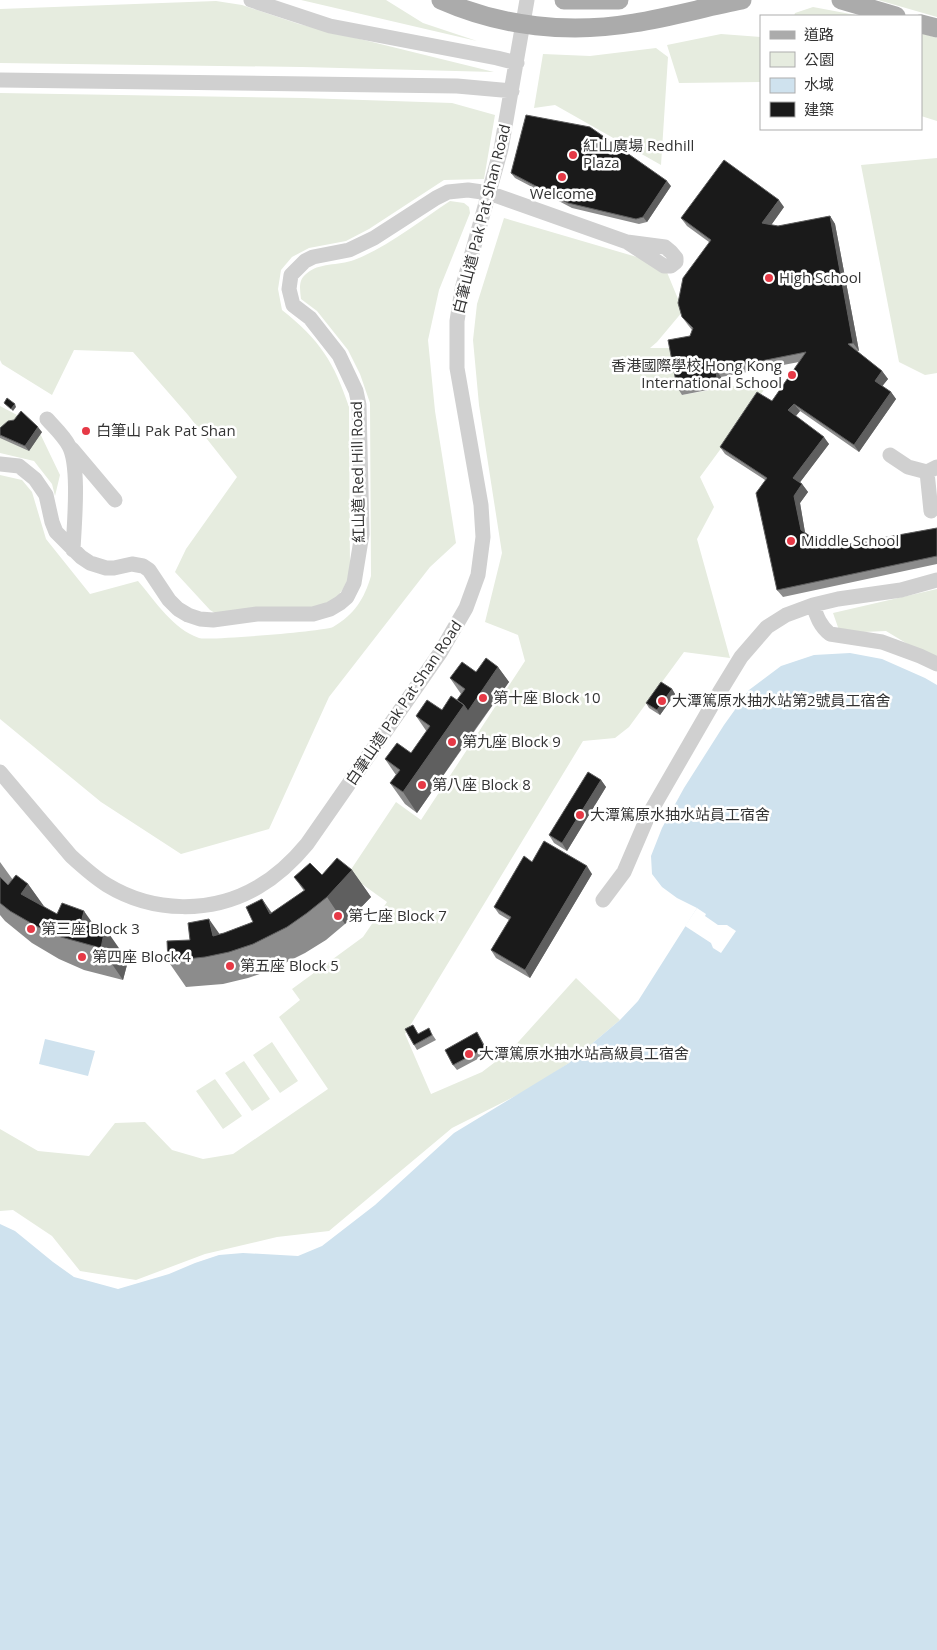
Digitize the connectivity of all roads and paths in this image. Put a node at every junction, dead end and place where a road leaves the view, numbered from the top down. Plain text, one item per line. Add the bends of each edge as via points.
1 (251, 0) edge
2 (441, 0) edge
3 (527, 0) edge
4 (564, 0) edge
5 (619, 0) edge
6 (742, 0) edge
7 (841, 0) edge
8 (893, 15) edge
9 (524, 24) junction
10 (922, 24) edge
11 (937, 28) edge
12 (516, 64) junction
13 (0, 80) edge
14 (512, 91) junction
15 (489, 193) junction
16 (627, 242) dead end
17 (47, 419) dead end
18 (69, 446) junction
19 (890, 454) dead end
20 (0, 464) edge
21 (932, 470) edge
22 (115, 500) dead end
23 (931, 512) dead end
24 (73, 550) junction
25 (937, 580) edge
26 (813, 605) junction
27 (937, 664) edge
28 (0, 772) edge
29 (603, 900) dead end

1 - 12 street via 330,26
2 - 9 main road via 484,16
3 - 9 street, 白筆山道 Pak Pat Shan Road
4 - 5 main road
6 - 9 main road via 607,27 550,28
7 - 8 main road
9 - 12 street, 白筆山道 Pak Pat Shan Road
10 - 11 main road
12 - 14 street, 白筆山道 Pak Pat Shan Road
13 - 14 street via 457,86
14 - 15 street, 白筆山道 Pak Pat Shan Road
15 - 16 street, 紅山道 Red Hill Road via 570,214
15 - 24 street, 紅山道 Red Hill Road via 448,192 374,238 349,250 306,261 291,275 289,289 293,305 310,318 339,355 359,405 362,540 354,583 340,604 313,614 267,613 200,619 173,605 143,566 102,567 90,563
15 - 28 street, 白筆山道 Pak Pat Shan Road via 458,307 456,336 457,368 477,474 482,522 478,575 463,615 440,653 324,822 296,857 259,887 230,900 190,907 147,902 107,885 84,868 57,841
17 - 18 street
18 - 22 street
18 - 24 street via 75,478
19 - 21 street via 908,467
20 - 24 street, 紅山道 Red Hill Road via 18,466 36,479 46,495 56,532
21 - 23 street
25 - 26 street via 901,590
26 - 27 street via 820,623 830,634 882,642
26 - 29 street via 786,615 767,627 741,657 648,816 624,872

